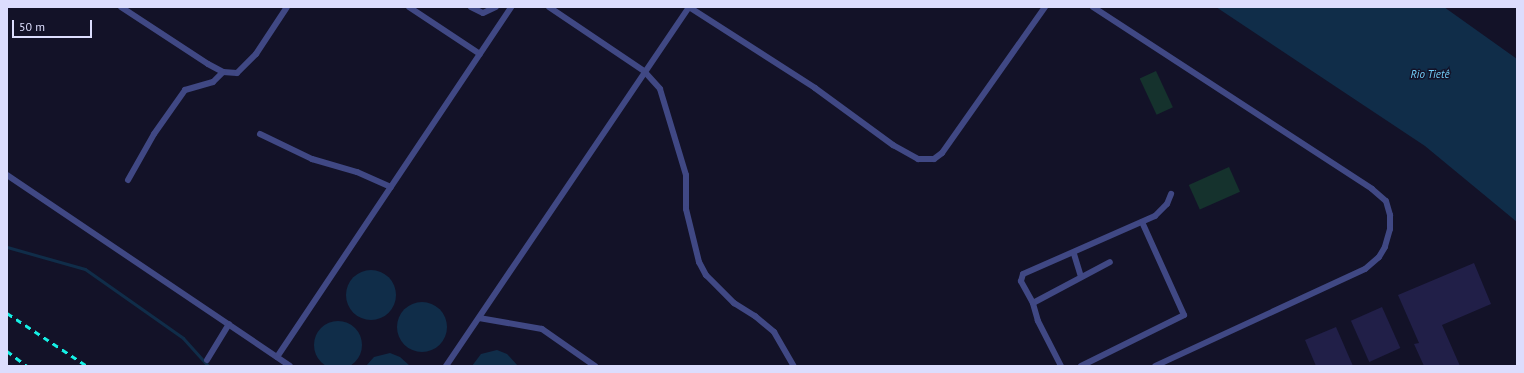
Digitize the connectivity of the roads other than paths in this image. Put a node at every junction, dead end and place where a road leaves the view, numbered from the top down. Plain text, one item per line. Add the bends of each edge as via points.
1 (121, 7) edge
2 (287, 7) edge
3 (409, 7) edge
4 (471, 7) edge
5 (496, 7) edge
6 (511, 7) edge
7 (549, 7) edge
8 (689, 7) edge
9 (1045, 7) edge
10 (1093, 7) edge
11 (480, 54) junction
12 (223, 72) junction
13 (644, 72) junction
14 (260, 134) dead end
15 (7, 175) edge
16 (128, 180) dead end
17 (391, 187) junction
18 (1171, 194) dead end
19 (1142, 222) junction
20 (1074, 254) junction
21 (1110, 262) dead end
22 (1081, 277) junction
23 (1033, 303) junction
24 (479, 318) junction
25 (229, 324) junction
26 (277, 357) junction
27 (207, 360) dead end
28 (290, 366) edge
29 (446, 366) edge
30 (595, 366) edge
31 (794, 366) edge
32 (1061, 366) edge
33 (1081, 366) edge
34 (1155, 366) edge

1 - 12 lane via 194,56
2 - 12 lane via 245,67 237,73
3 - 11 lane
4 - 5 lane via 483,13
6 - 11 lane
7 - 13 lane
8 - 9 lane via 815,88 893,145 918,159 934,158 942,153
8 - 13 lane
10 - 34 lane via 1372,189 1386,201 1390,215 1390,229 1385,247 1379,257 1365,269
11 - 17 lane
12 - 16 lane via 214,82 185,90 154,134
13 - 24 lane
13 - 31 lane via 660,89 686,175 686,209 699,262 706,275 734,303 774,332
14 - 17 lane via 312,159 357,172
15 - 25 lane
17 - 26 lane
18 - 19 lane via 1162,209
19 - 20 lane
19 - 33 lane via 1184,315
20 - 22 lane
20 - 23 lane via 1023,274 1021,281
21 - 22 lane
22 - 23 lane
23 - 32 lane via 1038,321
24 - 29 lane
24 - 30 lane via 542,329
25 - 26 lane
25 - 27 lane
26 - 28 lane

